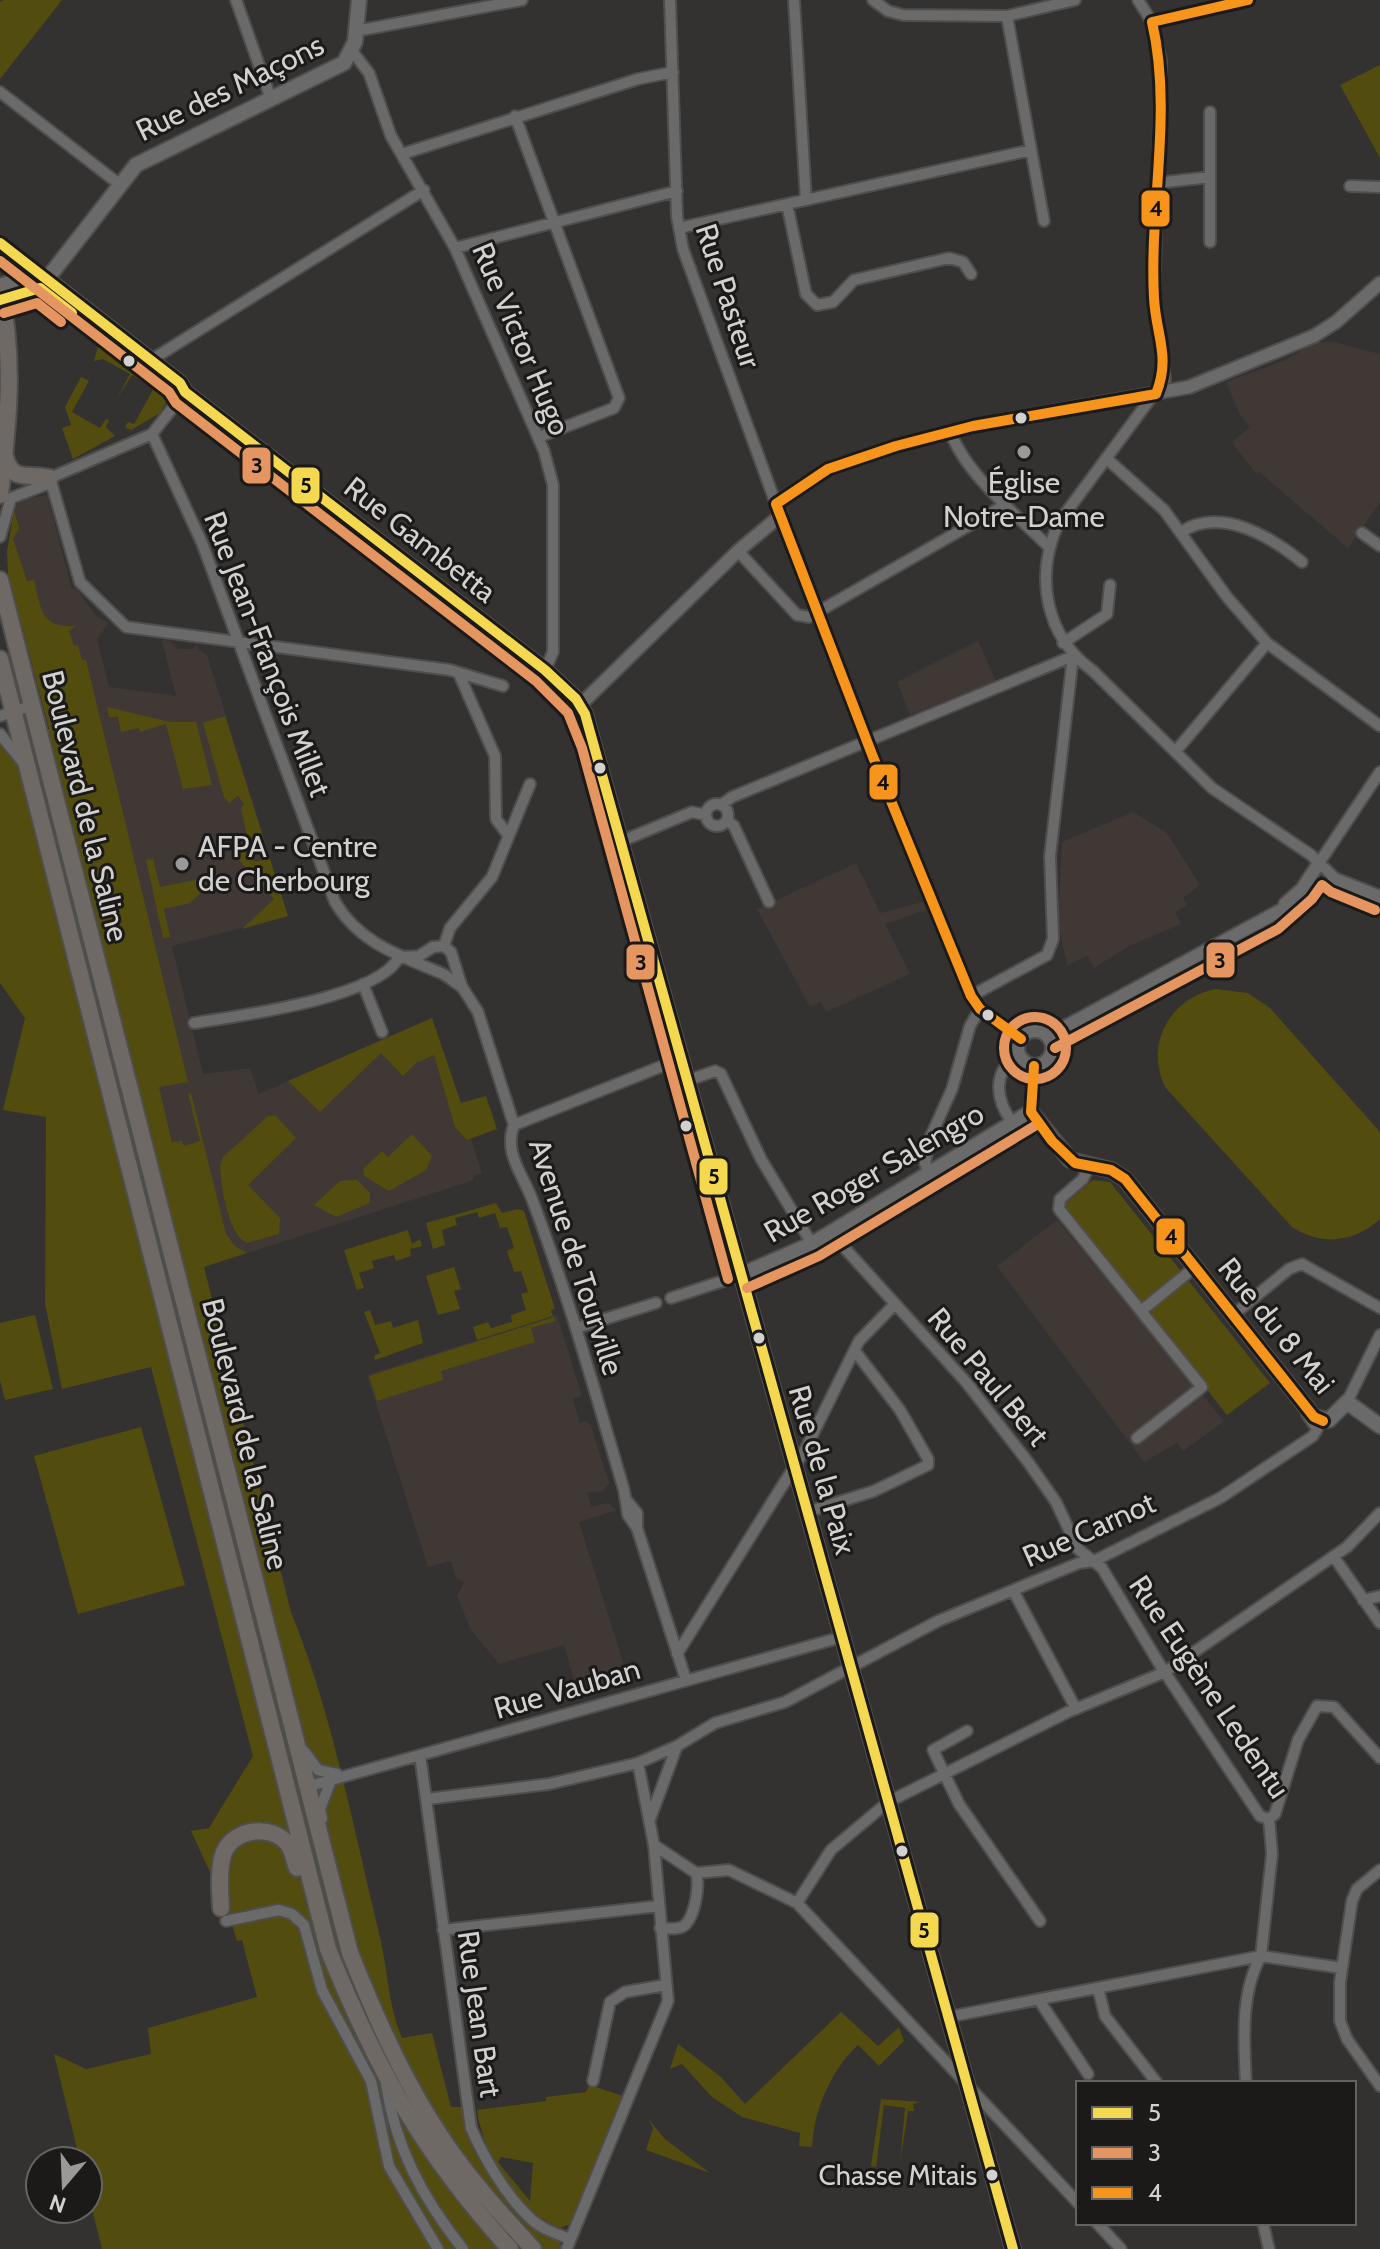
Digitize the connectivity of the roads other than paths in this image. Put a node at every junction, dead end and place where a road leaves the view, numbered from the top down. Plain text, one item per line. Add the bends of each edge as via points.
1 (236, 0) edge
2 (359, 0) edge
3 (522, 0) edge
4 (670, 0) edge
5 (794, 0) edge
6 (873, 0) edge
7 (1075, 0) edge
8 (1138, 0) edge
9 (1248, 0) edge
10 (1007, 16) junction
11 (1152, 22) junction
12 (356, 31) junction
13 (352, 51) junction
14 (673, 72) junction
15 (0, 92) edge
16 (271, 99) junction
17 (1210, 112) dead end
18 (515, 116) junction
19 (1031, 150) junction
20 (402, 154) junction
21 (1210, 177) junction
22 (1157, 183) junction
23 (119, 184) junction
24 (1350, 186) dead end
25 (1380, 187) edge
26 (424, 190) junction
27 (677, 191) junction
28 (806, 200) junction
29 (787, 204) junction
30 (553, 221) junction
31 (1044, 221) dead end
32 (679, 228) junction
33 (1210, 242) dead end
34 (455, 248) junction
35 (971, 274) dead end
36 (1380, 283) edge
37 (44, 284) junction
38 (1, 294) edge
39 (5, 356) edge
40 (151, 360) junction
41 (0, 375) edge
42 (185, 392) junction
43 (1156, 394) junction
44 (3, 426) edge
45 (950, 431) junction
46 (152, 434) junction
47 (539, 437) junction
48 (5, 455) junction
49 (1106, 458) junction
50 (50, 478) junction
51 (0, 495) edge
52 (1005, 505) junction
53 (778, 510) junction
54 (1181, 532) junction
55 (1362, 533) dead end
56 (0, 537) edge
57 (1380, 546) edge
58 (1050, 548) junction
59 (738, 551) junction
60 (1302, 562) dead end
61 (0, 585) edge
62 (1110, 585) dead end
63 (818, 610) junction
64 (239, 640) junction
65 (1063, 643) junction
66 (1267, 643) junction
67 (1073, 656) junction
68 (0, 659) edge
69 (545, 670) junction
70 (459, 674) junction
71 (503, 686) dead end
72 (580, 705) junction
73 (31, 706) junction
74 (7, 714) edge
75 (1380, 726) edge
76 (0, 734) edge
77 (867, 741) junction
78 (1175, 752) junction
79 (1380, 772) edge
80 (29, 774) junction
81 (530, 784) dead end
82 (721, 805) junction
83 (706, 815) junction
84 (727, 820) junction
85 (508, 835) junction
86 (622, 841) junction
87 (1319, 863) junction
88 (1337, 880) junction
89 (1380, 897) edge
90 (769, 902) dead end
91 (1270, 917) junction
92 (444, 946) junction
93 (430, 949) junction
94 (399, 957) junction
95 (452, 964) junction
96 (428, 967) junction
97 (441, 973) junction
98 (363, 984) junction
99 (462, 987) junction
100 (971, 996) junction
101 (980, 1009) junction
102 (194, 1023) dead end
103 (382, 1032) dead end
104 (1048, 1036) junction
105 (1021, 1039) junction
106 (1019, 1054) junction
107 (680, 1059) junction
108 (1034, 1066) junction
109 (686, 1081) junction
110 (1031, 1112) junction
111 (1012, 1122) junction
112 (514, 1125) junction
113 (1089, 1166) junction
114 (928, 1173) junction
115 (831, 1233) junction
116 (812, 1244) junction
117 (1195, 1267) junction
118 (741, 1275) junction
119 (671, 1298) dead end
120 (656, 1303) dead end
121 (895, 1304) junction
122 (1380, 1308) edge
123 (1141, 1311) junction
124 (1233, 1315) junction
125 (576, 1328) junction
126 (1380, 1335) edge
127 (855, 1351) junction
128 (1347, 1402) junction
129 (1308, 1409) junction
130 (1380, 1426) edge
131 (1137, 1438) dead end
132 (794, 1468) junction
133 (807, 1512) junction
134 (1380, 1513) edge
135 (1334, 1557) junction
136 (1094, 1561) junction
137 (1014, 1592) junction
138 (1380, 1596) edge
139 (1363, 1600) junction
140 (261, 1610) junction
141 (1380, 1623) edge
142 (842, 1637) junction
143 (677, 1654) junction
144 (851, 1670) junction
145 (1165, 1672) junction
146 (686, 1680) junction
147 (1076, 1709) junction
148 (967, 1731) dead end
149 (677, 1746) junction
150 (420, 1755) junction
151 (1380, 1758) edge
152 (638, 1763) junction
153 (351, 1774) junction
154 (945, 1774) junction
155 (331, 1780) junction
156 (306, 1787) junction
157 (427, 1799) junction
158 (888, 1802) junction
159 (1269, 1819) junction
160 (649, 1822) junction
161 (654, 1845) junction
162 (1380, 1870) edge
163 (696, 1873) junction
164 (797, 1903) junction
165 (659, 1906) junction
166 (338, 1909) junction
167 (223, 1915) joint
168 (1040, 1921) dead end
169 (660, 1928) junction
170 (443, 1930) junction
171 (1261, 1956) junction
172 (1342, 1968) junction
173 (666, 1985) junction
174 (1098, 1988) junction
175 (1039, 2000) junction
176 (948, 2017) junction
177 (361, 2031) junction
178 (1088, 2074) dead end
179 (386, 2081) junction
180 (593, 2081) dead end
181 (1155, 2081) edge
182 (1246, 2081) edge
183 (967, 2084) junction
184 (1380, 2086) edge
185 (1076, 2201) edge
186 (1099, 2225) edge
187 (1263, 2225) edge
188 (569, 2244) edge
189 (438, 2249) edge
190 (463, 2249) edge
191 (510, 2249) edge
192 (533, 2249) edge
193 (1013, 2249) edge
194 (1121, 2249) edge
195 (1269, 2249) edge

1 - 16 street
2 - 12 main road, Rue des Maçons
3 - 12 street
4 - 14 street, Rue Pasteur
5 - 28 street
6 - 10 street via 903,15
7 - 10 street
8 - 11 street
9 - 11 street
10 - 19 street
11 - 22 street via 1161,61
12 - 13 main road, Rue des Maçons
13 - 16 main road, Rue des Maçons via 339,66
13 - 20 street, Rue Victor Hugo via 369,73
14 - 18 street
14 - 27 street, Rue Pasteur
15 - 23 street
16 - 23 main road, Rue des Maçons via 147,157
17 - 21 street
18 - 20 street
18 - 30 street
19 - 28 street
19 - 31 street
20 - 26 street, Rue Victor Hugo
21 - 22 street
21 - 33 street
22 - 43 street via 1154,298 1165,372
23 - 37 main road, Rue des Maçons
24 - 25 street
26 - 34 street, Rue Victor Hugo
26 - 40 street
27 - 30 street
27 - 32 street, Rue Pasteur
28 - 29 street
29 - 32 street
29 - 35 street via 806,294 817,305 833,302 854,280 949,258 963,262
30 - 34 street
30 - 47 street via 619,398 614,408
32 - 53 street, Rue Pasteur via 691,275
34 - 47 street, Rue Victor Hugo
36 - 43 street via 1314,336 1189,387
37 - 38 main road
37 - 40 main road
37 - 42 main road via 174,391
38 - 39 main road
39 - 41 main road
39 - 44 main road
40 - 42 main road
42 - 46 street
42 - 69 main road, Rue Gambetta
43 - 45 street
43 - 49 street via 1140,407
44 - 48 main road
45 - 52 street via 960,452
45 - 53 street via 828,469
46 - 50 street
46 - 64 street, Rue Jean-François Millet
47 - 69 street, Rue Victor Hugo via 553,485 553,652
48 - 50 main road via 19,478
48 - 51 main road
49 - 54 street
49 - 58 street via 1059,522
50 - 56 street via 8,501
50 - 64 street via 79,579 116,620 139,631
52 - 58 street
52 - 63 street
53 - 59 street
53 - 63 street
54 - 60 street via 1222,524 1256,530
54 - 66 street
55 - 57 street
58 - 65 street via 1049,615
59 - 63 street via 797,615 809,617
59 - 72 street
61 - 73 main road, Boulevard de la Saline
62 - 65 street via 1107,614
63 - 77 street
64 - 70 street
64 - 94 street, Rue Jean-François Millet via 335,902 353,926
65 - 67 street
66 - 75 street
66 - 78 street
67 - 77 street
67 - 78 street
67 - 100 street via 1050,856 1053,939 1047,955
68 - 74 main road, Boulevard de la Saline
69 - 72 main road, Rue Gambetta
70 - 71 street
70 - 85 street via 495,756 496,819
72 - 86 main road, Rue de la Paix
73 - 74 street
73 - 140 main road, Boulevard de la Saline
74 - 80 main road, Boulevard de la Saline
76 - 80 street
77 - 82 street
77 - 100 street
78 - 87 street via 1221,795
79 - 87 street
80 - 177 main road, Boulevard de la Saline via 328,1949
81 - 85 street
82 - 83 street via 711,806
82 - 84 street
83 - 84 street via 715,826
83 - 86 street via 692,812
84 - 90 street
85 - 92 street via 492,877 450,928
86 - 107 main road, Rue de la Paix
87 - 88 street
87 - 91 street via 1302,889
88 - 89 street
88 - 91 street
91 - 104 street
92 - 93 street
92 - 95 street
93 - 94 street via 419,956
93 - 96 street
94 - 96 street, Rue Jean-François Millet
94 - 98 street via 391,970
95 - 97 street
95 - 99 street, Avenue de Tourville
96 - 97 street
97 - 99 street, Avenue de Tourville
98 - 102 street via 275,1010
98 - 103 street
99 - 112 street, Avenue de Tourville via 478,1012
100 - 101 street
101 - 105 street
101 - 114 street via 930,1138
104 - 105 street via 1033,1031
104 - 108 street via 1052,1053
105 - 106 street
106 - 108 street
106 - 111 street via 1003,1067 998,1098
107 - 109 main road, Rue de la Paix
107 - 112 street
108 - 110 street
109 - 116 street via 715,1071 721,1074 757,1152
109 - 118 main road, Rue de la Paix
110 - 111 main road, Rue Roger Salengro
110 - 113 main road, Rue du 8 Mai via 1066,1156
111 - 114 main road, Rue Roger Salengro
112 - 125 street, Avenue de Tourville via 510,1141 517,1166
113 - 117 main road, Rue du 8 Mai via 1121,1176
113 - 123 street via 1083,1179 1060,1199 1059,1209
114 - 115 main road, Rue Roger Salengro
115 - 116 main road, Rue Roger Salengro
115 - 121 street, Rue Paul Bert
116 - 118 main road, Rue Roger Salengro
117 - 123 street
117 - 124 main road, Rue du 8 Mai
118 - 119 street
118 - 132 main road, Rue de la Paix
120 - 125 street
121 - 127 street
121 - 136 street, Rue Paul Bert via 966,1382 1056,1502 1078,1549
122 - 124 street via 1302,1264
123 - 131 street via 1202,1387
124 - 129 main road, Rue du 8 Mai
125 - 143 street, Avenue de Tourville
126 - 128 street
127 - 132 street
127 - 133 street via 900,1410 928,1465 874,1491
128 - 129 main road, Rue du 8 Mai via 1323,1421
128 - 130 main road
129 - 136 street, Rue Carnot via 1306,1416 1317,1429 1307,1440 1220,1498
132 - 133 main road, Rue de la Paix
132 - 143 street
133 - 142 main road, Rue de la Paix
134 - 135 street
135 - 139 street
135 - 145 street
136 - 137 street, Rue Carnot
136 - 145 street, Rue Eugène Ledentu
137 - 144 street, Rue Carnot via 923,1628
137 - 147 street
138 - 139 street
139 - 141 street
140 - 153 street via 279,1651 307,1757 323,1773
140 - 156 main road, Boulevard de la Saline
142 - 144 main road, Rue de la Paix
142 - 146 street, Rue Vauban
143 - 146 street, Avenue de Tourville
144 - 149 street, Rue Carnot via 785,1702 702,1729
144 - 158 main road, Rue de la Paix
145 - 147 street
145 - 159 street, Rue Eugène Ledentu via 1260,1816
146 - 150 street, Rue Vauban
147 - 154 street
148 - 154 street via 933,1750
149 - 152 street, Rue Carnot
149 - 160 street
150 - 153 street, Rue Vauban
150 - 157 street, Rue Jean Bart
151 - 159 street via 1334,1707 1317,1706 1298,1740
152 - 157 street, Rue Carnot via 549,1784
152 - 160 street
153 - 155 street, Rue Vauban
154 - 158 street
154 - 168 street via 968,1817
155 - 156 street, Rue Vauban
155 - 166 street via 320,1813 333,1860
156 - 166 main road, Boulevard de la Saline
157 - 170 street, Rue Jean Bart
158 - 164 street via 831,1850
158 - 176 main road, Rue de la Paix
159 - 171 street, Rue Eugène Ledentu via 1272,1854
160 - 161 street
161 - 163 street
161 - 165 street
162 - 172 street via 1354,1894
163 - 164 street via 729,1870
163 - 169 street via 698,1886 688,1922 680,1928
164 - 183 street
165 - 169 street
165 - 170 street
166 - 192 main road, Boulevard de la Saline via 355,1967 404,2076 443,2141
167 - 177 main road via 222,1856 231,1842 258,1831 282,1838 292,1853 327,1972
167 - 189 street via 279,1910 304,1925 326,1999 371,2081 389,2166
169 - 173 street
170 - 188 street, Rue Jean Bart via 471,2128 480,2150 530,2218
171 - 172 street
171 - 174 street
171 - 182 street, Rue Eugène Ledentu via 1246,2014
172 - 184 street via 1342,2028
173 - 180 street via 625,1992 610,2002
173 - 188 street via 668,2001
174 - 175 street
174 - 181 street via 1105,2016
175 - 176 street
175 - 178 street
176 - 183 main road, Rue de la Paix
177 - 179 main road, Boulevard de la Saline
179 - 190 street via 392,2124 402,2148
179 - 191 main road, Boulevard de la Saline via 467,2202
183 - 185 street
183 - 193 main road, Rue de la Paix
186 - 194 street
187 - 195 street

